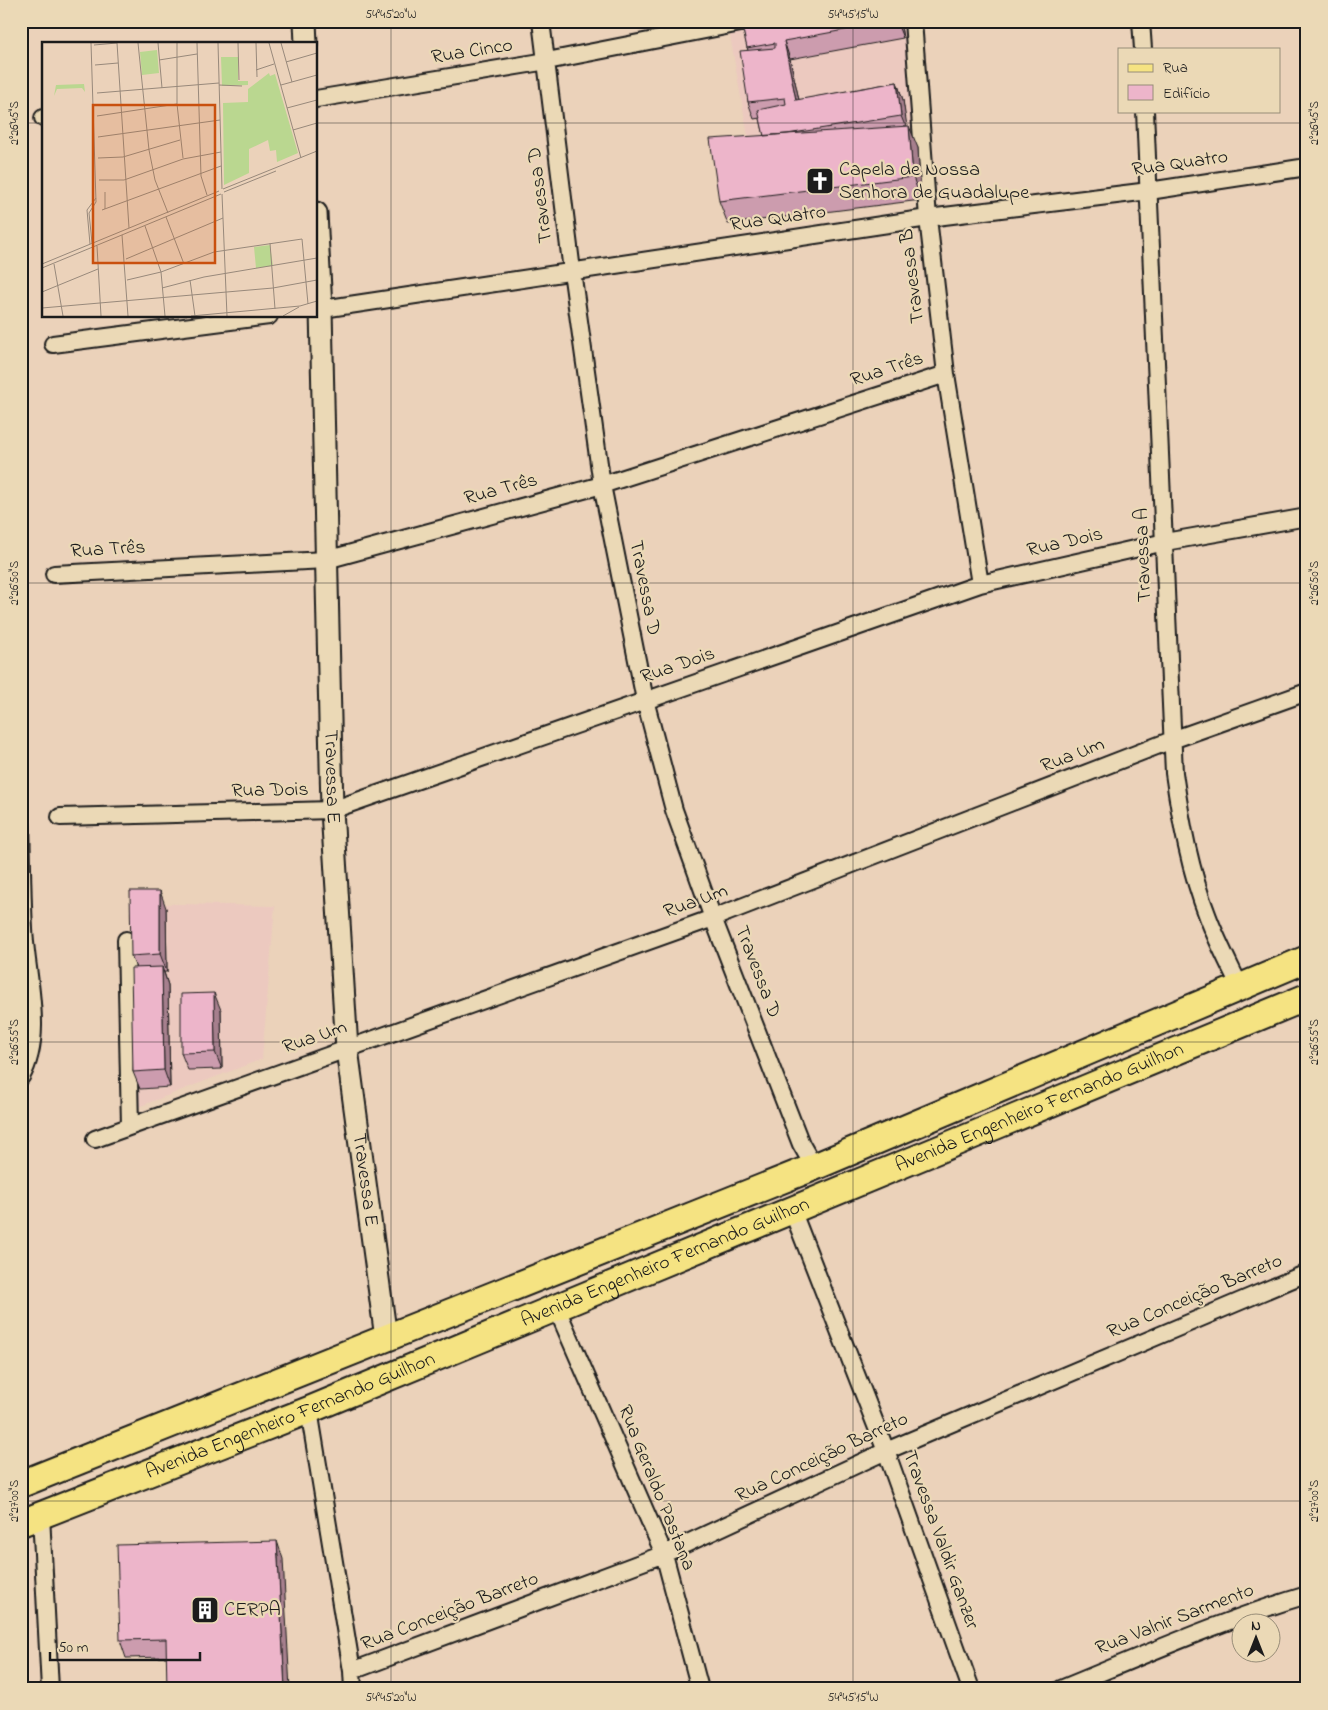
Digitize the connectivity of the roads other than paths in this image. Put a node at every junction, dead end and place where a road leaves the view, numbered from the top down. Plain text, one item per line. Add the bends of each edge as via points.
1 (305, 21) edge
2 (541, 21) edge
3 (751, 21) edge
4 (913, 21) edge
5 (1141, 21) edge
6 (306, 42) edge
7 (1142, 48) edge
8 (547, 61) junction
9 (318, 99) edge
10 (1145, 112) edge
11 (1307, 167) edge
12 (1149, 191) junction
13 (928, 218) junction
14 (572, 271) junction
15 (318, 278) edge
16 (319, 310) edge
17 (254, 318) edge
18 (53, 344) dead end
19 (946, 374) junction
20 (602, 485) junction
21 (1307, 517) edge
22 (1165, 542) junction
23 (326, 560) junction
24 (54, 574) dead end
25 (980, 584) junction
26 (1307, 692) edge
27 (645, 700) junction
28 (1172, 740) junction
29 (332, 810) junction
30 (60, 817) dead end
31 (21, 821) edge
32 (713, 918) junction
33 (126, 940) dead end
34 (1307, 959) edge
35 (1240, 987) junction
36 (1307, 997) edge
37 (26, 1009) edge
38 (347, 1050) junction
39 (21, 1077) edge
40 (130, 1126) junction
41 (95, 1139) dead end
42 (814, 1167) junction
43 (792, 1210) junction
44 (1307, 1273) edge
45 (557, 1309) junction
46 (386, 1338) junction
47 (310, 1410) junction
48 (886, 1451) junction
49 (21, 1484) edge
50 (31, 1519) edge
51 (664, 1554) junction
52 (1307, 1595) edge
53 (352, 1672) junction
54 (50, 1689) edge
55 (353, 1689) edge
56 (700, 1689) edge
57 (970, 1689) edge
58 (1061, 1689) edge

1 - 6 street
2 - 8 street, Travessa D
3 - 8 street, Rua Cinco
4 - 13 street, Travessa B
5 - 7 street
8 - 9 street, Rua Cinco
8 - 14 street, Travessa D
10 - 12 street, Travessa A
11 - 12 street, Rua Quatro
12 - 13 street, Rua Quatro
12 - 22 street, Travessa A
13 - 14 street, Rua Quatro
13 - 19 street, Travessa B
14 - 16 street, Rua Quatro
14 - 20 street, Travessa D
15 - 16 street, Travessa E
16 - 23 street, Travessa E
17 - 18 street
19 - 20 street, Rua Três
19 - 25 street, Travessa B
20 - 23 street, Rua Três
20 - 27 street, Travessa D
21 - 22 street, Rua Dois
22 - 25 street, Rua Dois
22 - 28 street, Travessa A
23 - 24 street, Rua Três
23 - 29 street, Travessa E
25 - 27 street, Rua Dois
26 - 28 street, Rua Um
27 - 29 street, Rua Dois
27 - 32 street, Travessa D via 674,810
28 - 32 street, Rua Um
28 - 35 street, Travessa A via 1178,801 1192,867 1208,917
29 - 30 street, Rua Dois
29 - 38 street, Travessa E
31 - 37 street
32 - 38 street, Rua Um
32 - 42 street, Travessa D
33 - 40 street
34 - 35 main road, Avenida Engenheiro Fernando Guilhon
35 - 42 main road, Avenida Engenheiro Fernando Guilhon
36 - 43 main road, Avenida Engenheiro Fernando Guilhon
37 - 39 street via 33,1046
38 - 40 street, Rua Um
38 - 46 street, Travessa E
40 - 41 street, Rua Um
42 - 46 main road, Avenida Engenheiro Fernando Guilhon
43 - 45 main road, Avenida Engenheiro Fernando Guilhon
43 - 48 street, Travessa Valdir Ganzer
44 - 48 street, Rua Conceição Barreto
45 - 47 main road, Avenida Engenheiro Fernando Guilhon
45 - 51 street, Rua Geraldo Pastana
46 - 49 main road, Avenida Engenheiro Fernando Guilhon
47 - 50 main road, Avenida Engenheiro Fernando Guilhon
47 - 53 street
48 - 51 street, Rua Conceição Barreto
48 - 57 street, Travessa Valdir Ganzer
50 - 54 street
51 - 53 street, Rua Conceição Barreto
51 - 56 street, Rua Geraldo Pastana
52 - 58 street, Rua Valnir Sarmento via 1224,1622
53 - 55 street

